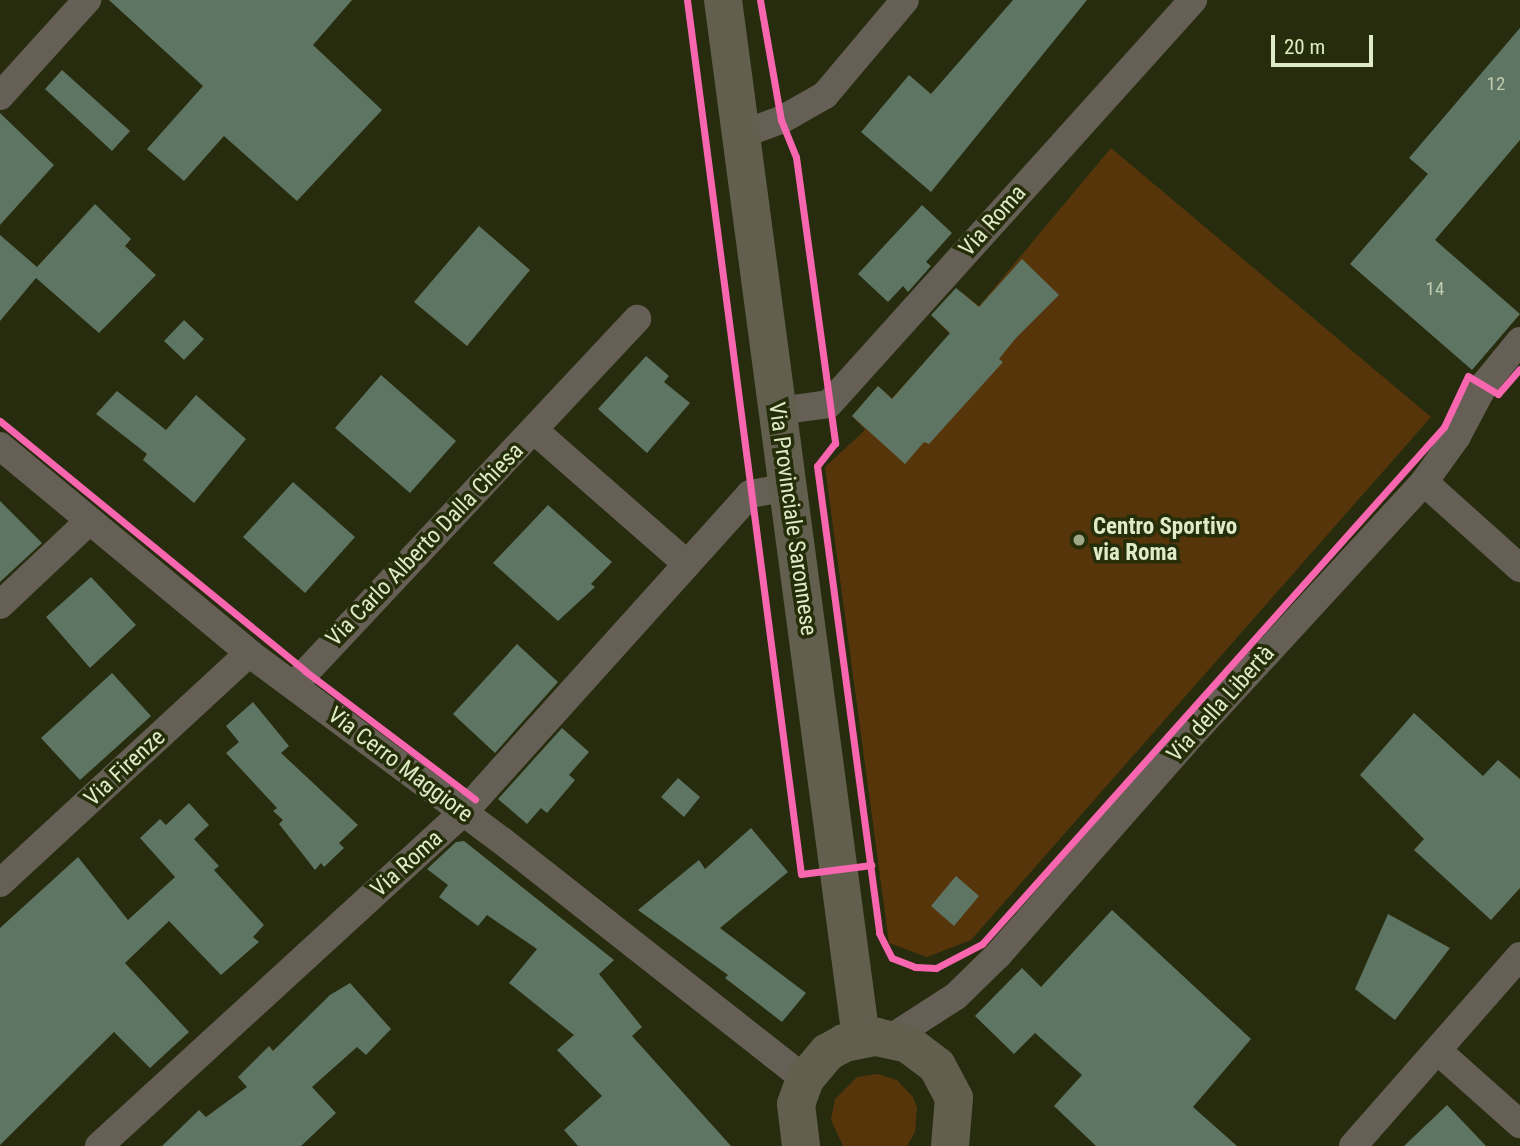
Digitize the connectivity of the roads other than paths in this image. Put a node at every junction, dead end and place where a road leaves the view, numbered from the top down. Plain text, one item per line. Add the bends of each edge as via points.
1 (87, 0) edge
2 (723, 0) edge
3 (905, 0) edge
4 (1192, 0) edge
5 (0, 96) edge
6 (742, 134) junction
7 (637, 319) dead end
8 (1520, 341) edge
9 (778, 411) junction
10 (535, 431) junction
11 (0, 446) edge
12 (1424, 482) junction
13 (788, 487) junction
14 (88, 522) junction
15 (687, 564) junction
16 (1520, 568) edge
17 (0, 605) edge
18 (249, 653) junction
19 (294, 685) junction
20 (463, 813) junction
21 (0, 883) edge
22 (1520, 956) edge
23 (876, 1038) junction
24 (1438, 1051) junction
25 (805, 1079) junction
26 (1520, 1124) edge
27 (99, 1146) edge
28 (801, 1146) edge
29 (950, 1146) edge
30 (1353, 1146) edge

1 - 5 street
2 - 6 main road, Via Provinciale Saronnese
3 - 6 street via 825,95
4 - 9 street, Via Roma via 829,404
6 - 9 main road, Via Provinciale Saronnese
7 - 10 street
8 - 12 street, Via della Libertà via 1485,385
9 - 13 main road, Via Provinciale Saronnese
10 - 15 street, Via Carlo Alberto Dalla Chiesa
10 - 19 street, Via Carlo Alberto Dalla Chiesa
11 - 14 street, Via Cerro Maggiore
12 - 16 street
12 - 23 street, Via della Libertà via 1184,743 998,955 956,996
13 - 15 street, Via Roma via 750,494
13 - 23 main road, Via Provinciale Saronnese
14 - 17 street
14 - 18 street, Via Cerro Maggiore
15 - 20 street, Via Roma
18 - 19 street, Via Cerro Maggiore
18 - 21 street, Via Firenze
19 - 20 street, Via Cerro Maggiore
20 - 25 street, Via Cerro Maggiore
20 - 27 street, Via Roma
22 - 24 street
23 - 25 main road via 828,1052
23 - 29 main road via 924,1053 948,1081 956,1116
24 - 26 street
24 - 30 street
25 - 28 main road via 796,1104

